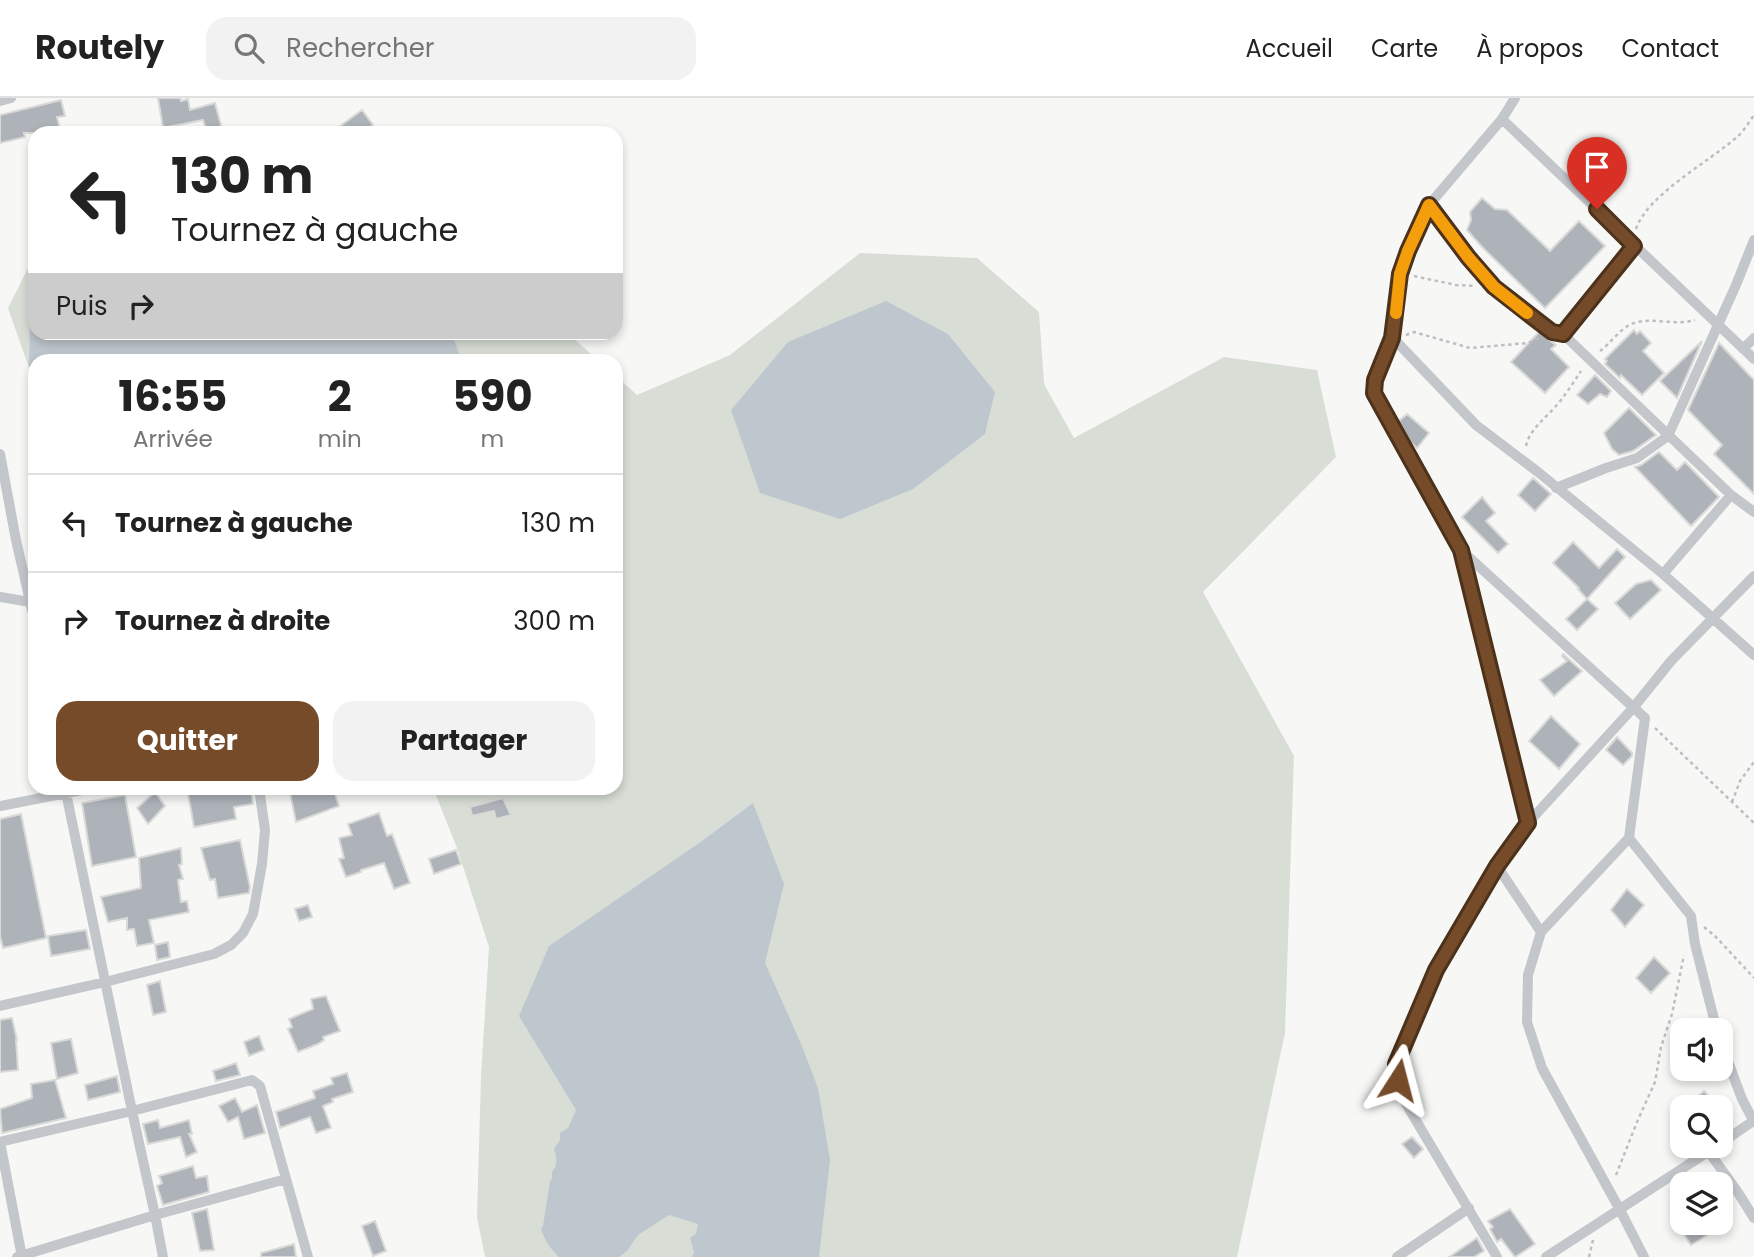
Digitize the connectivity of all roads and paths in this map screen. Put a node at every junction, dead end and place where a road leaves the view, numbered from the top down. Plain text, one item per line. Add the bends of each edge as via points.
1 (11, 98) edge
2 (1515, 98) edge
3 (0, 101) edge
4 (1754, 115) edge
5 (1502, 119) junction
6 (1429, 205) junction
7 (1754, 240) edge
8 (1634, 246) junction
9 (1400, 274) junction
10 (1494, 287) junction
11 (1708, 316) junction
12 (1718, 326) junction
13 (1557, 333) junction
14 (1392, 338) junction
15 (1754, 338) edge
16 (1744, 349) junction
17 (1589, 359) junction
18 (1754, 359) edge
19 (1668, 436) junction
20 (0, 454) edge
21 (1522, 459) junction
22 (1556, 488) junction
23 (1731, 495) junction
24 (1754, 512) edge
25 (1461, 550) junction
26 (28, 566) edge
27 (22, 567) junction
28 (1663, 574) junction
29 (1754, 576) edge
30 (28, 593) edge
31 (0, 597) edge
32 (28, 602) edge
33 (1714, 619) junction
34 (1754, 655) edge
35 (1633, 708) junction
36 (1645, 718) junction
37 (1754, 762) edge
38 (45, 795) edge
39 (66, 795) edge
40 (260, 795) edge
41 (1732, 802) junction
42 (0, 806) edge
43 (1528, 823) junction
44 (1754, 823) edge
45 (1629, 838) junction
46 (1497, 866) junction
47 (1691, 916) junction
48 (1693, 928) junction
49 (1541, 932) junction
50 (1754, 978) edge
51 (105, 982) junction
52 (0, 1005) edge
53 (1714, 1018) edge
54 (1733, 1075) edge
55 (132, 1111) junction
56 (1754, 1121) edge
57 (1733, 1135) edge
58 (0, 1142) edge
59 (1698, 1158) edge
60 (1721, 1158) edge
61 (286, 1179) junction
62 (1610, 1192) junction
63 (1469, 1208) junction
64 (1620, 1210) junction
65 (155, 1215) junction
66 (1754, 1218) edge
67 (20, 1257) edge
68 (163, 1257) edge
69 (308, 1257) edge
70 (1397, 1257) edge
71 (1497, 1257) edge
72 (1546, 1257) edge
73 (1644, 1257) edge

1 - 3 street
2 - 5 street
4 - 8 path via 1739,136 1667,190 1647,211 1636,225
5 - 6 street
5 - 8 street
6 - 9 street
6 - 10 street
7 - 12 street
8 - 11 street
8 - 13 street
9 - 10 path
9 - 14 street
10 - 13 street
11 - 12 street
11 - 17 path via 1688,322 1633,323
12 - 16 street
12 - 19 street
13 - 14 path via 1528,343 1470,348 1414,332
13 - 17 street
14 - 21 street via 1476,425
14 - 25 street via 1374,393
15 - 16 street
16 - 18 street
17 - 19 street
17 - 21 path via 1537,424
19 - 22 street via 1637,458
19 - 23 street
20 - 27 street
21 - 22 street
22 - 28 street
23 - 24 street
23 - 28 street
25 - 35 street
25 - 43 street
26 - 27 street
27 - 30 street
28 - 33 street
29 - 33 street
31 - 32 street
33 - 34 street
33 - 35 street
35 - 36 street
35 - 43 street
36 - 41 path
36 - 45 street
37 - 41 path via 1740,780
38 - 42 street
39 - 51 street
40 - 51 street via 262,864 253,914 243,933 214,954
41 - 44 path
43 - 46 street
45 - 47 street
45 - 49 street
46 - 49 street
46 - 63 street via 1436,970 1396,1064 1402,1097
47 - 48 street
47 - 50 path
48 - 53 street
48 - 62 path via 1655,1082
49 - 62 street via 1528,975 1527,1022 1542,1068
51 - 52 street
51 - 55 street
54 - 56 street
55 - 58 street
55 - 61 street via 252,1080 260,1086
55 - 65 street
56 - 57 street
58 - 67 street
59 - 64 street
60 - 66 street
61 - 65 street
61 - 69 street
62 - 64 street
63 - 70 street
63 - 71 street
64 - 72 street
64 - 73 street
65 - 67 street
65 - 68 street

